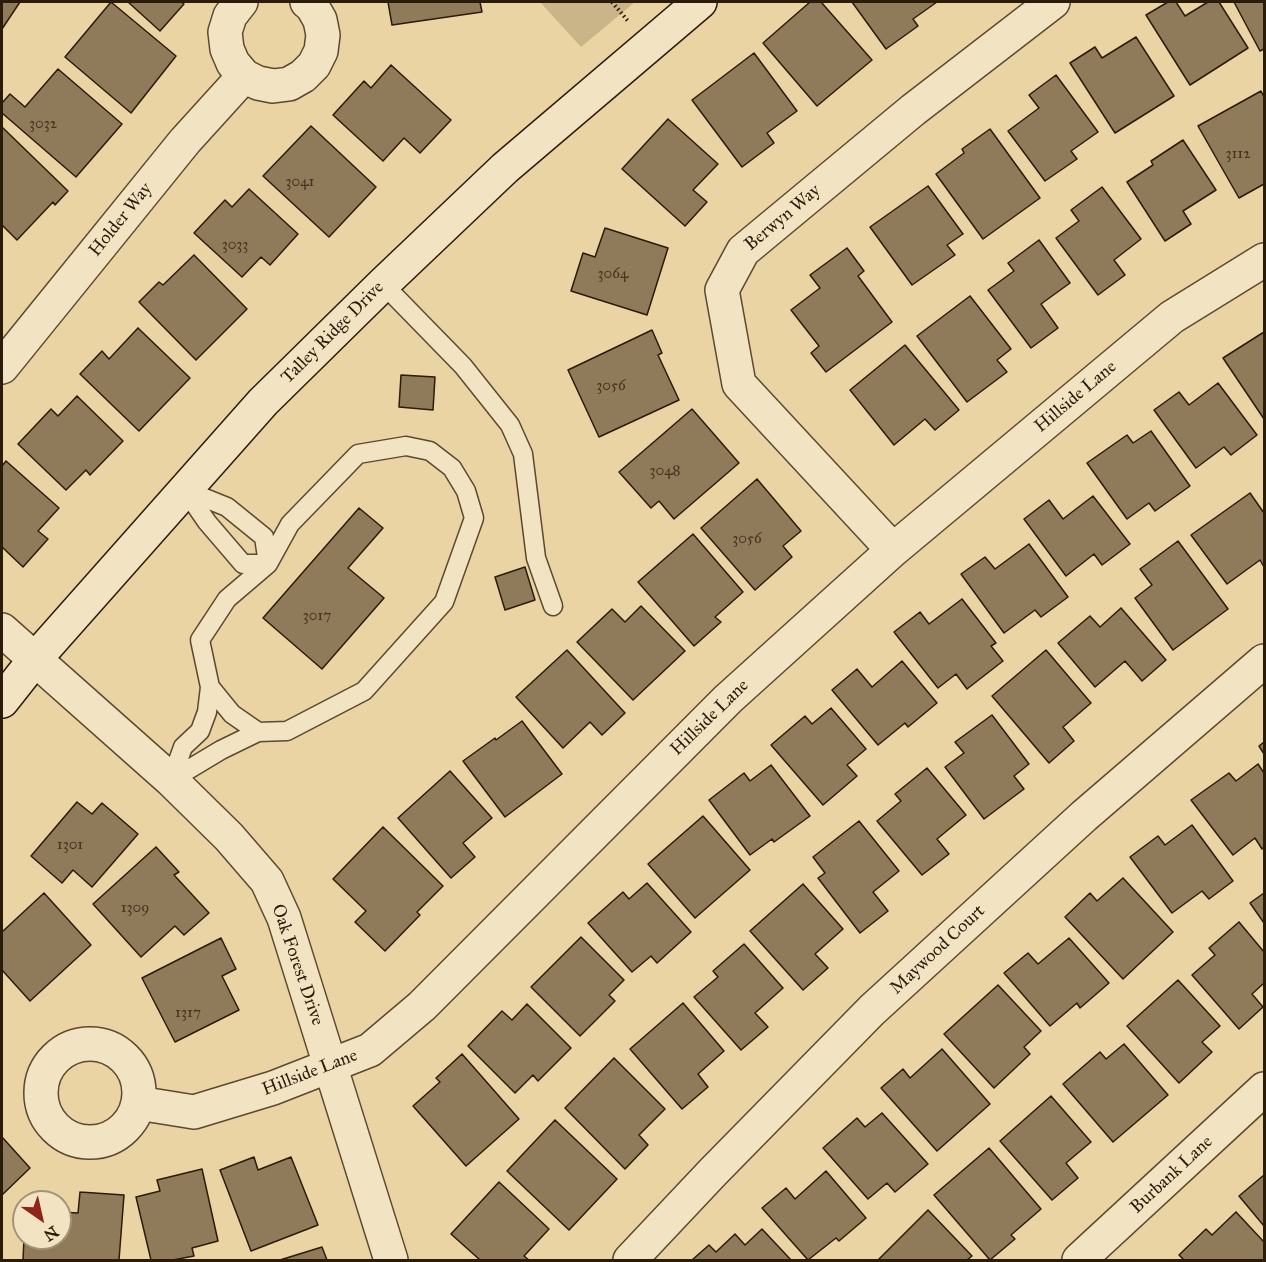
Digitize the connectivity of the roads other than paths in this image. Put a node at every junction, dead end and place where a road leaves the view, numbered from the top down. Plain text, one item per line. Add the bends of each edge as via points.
1 (241, 2) edge
2 (307, 2) edge
3 (700, 2) edge
4 (1053, 2) edge
5 (244, 76) junction
6 (1264, 260) edge
7 (383, 284) junction
8 (2, 367) edge
9 (185, 490) junction
10 (893, 550) junction
11 (268, 564) junction
12 (553, 606) dead end
13 (2, 630) edge
14 (36, 658) junction
15 (1264, 661) edge
16 (210, 687) junction
17 (2, 700) edge
18 (258, 732) junction
19 (171, 780) junction
20 (330, 1066) junction
21 (1264, 1089) edge
22 (138, 1103) dead end
23 (391, 1260) edge
24 (630, 1260) edge
25 (1079, 1260) edge

1 - 5 street via 230,16 225,32 233,63
2 - 5 street via 320,20 323,35 314,65 289,84 273,86
3 - 7 street, Talley Ridge Drive via 505,168
4 - 10 street, Berwyn Way via 913,110 743,251 722,290 739,384
5 - 8 street, Holder Way via 185,141
6 - 10 street, Hillside Lane via 1172,317
7 - 9 street, Talley Ridge Drive via 263,402
7 - 12 lane via 463,366 510,425 523,454 536,558
9 - 11 lane via 243,564
9 - 11 lane via 227,507 264,537
9 - 14 street, Talley Ridge Drive
10 - 20 street, Hillside Lane via 728,699 422,1006 370,1050
11 - 16 lane via 227,599 200,640
11 - 18 lane via 290,524 358,454 406,446 430,452 452,468 466,491 474,518 444,602 364,691 287,730
13 - 14 street, Oak Forest Drive
14 - 17 street, Talley Ridge Drive
14 - 19 street, Oak Forest Drive
15 - 24 street, Maywood Court via 1084,816 872,1010
16 - 18 lane via 232,714
16 - 19 lane via 200,731 183,747
18 - 19 lane
19 - 20 street, Oak Forest Drive via 267,881 285,918
20 - 22 street, Hillside Lane via 194,1112
20 - 23 street, Oak Forest Drive
21 - 25 street, Burbank Lane

